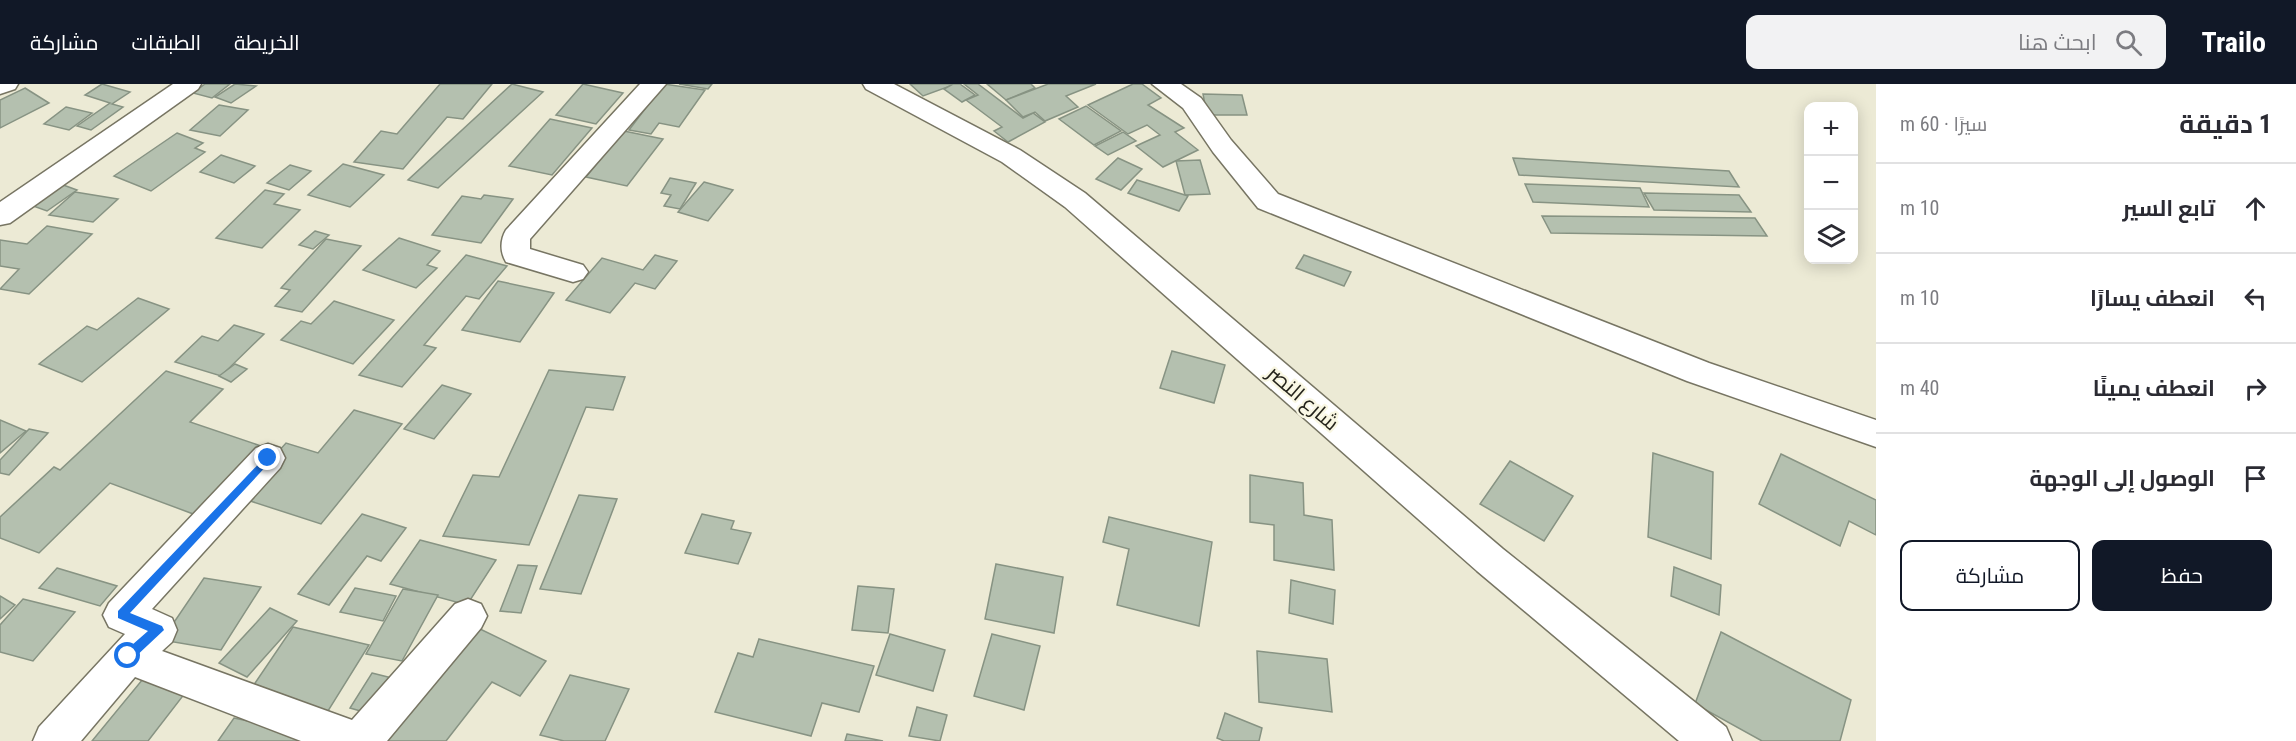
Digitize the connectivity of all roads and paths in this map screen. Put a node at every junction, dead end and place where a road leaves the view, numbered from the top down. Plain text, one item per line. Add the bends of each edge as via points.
1 (6, 84) edge
2 (189, 84) edge
3 (654, 84) edge
4 (875, 84) edge
5 (1164, 84) edge
6 (0, 87) edge
7 (0, 216) edge
8 (573, 272) dead end
9 (1876, 434) edge
10 (268, 458) dead end
11 (468, 616) dead end
12 (128, 656) junction
13 (54, 741) edge
14 (353, 741) edge
15 (361, 741) edge
16 (1711, 741) edge

1 - 6 street
2 - 7 street
3 - 8 street via 516,237 516,255
4 - 16 street, شارع النصر via 1011,156 1075,200 1490,560
5 - 9 street via 1192,103 1268,201 1698,372
10 - 12 street via 122,615 158,630
11 - 15 street
12 - 13 street
12 - 14 street

